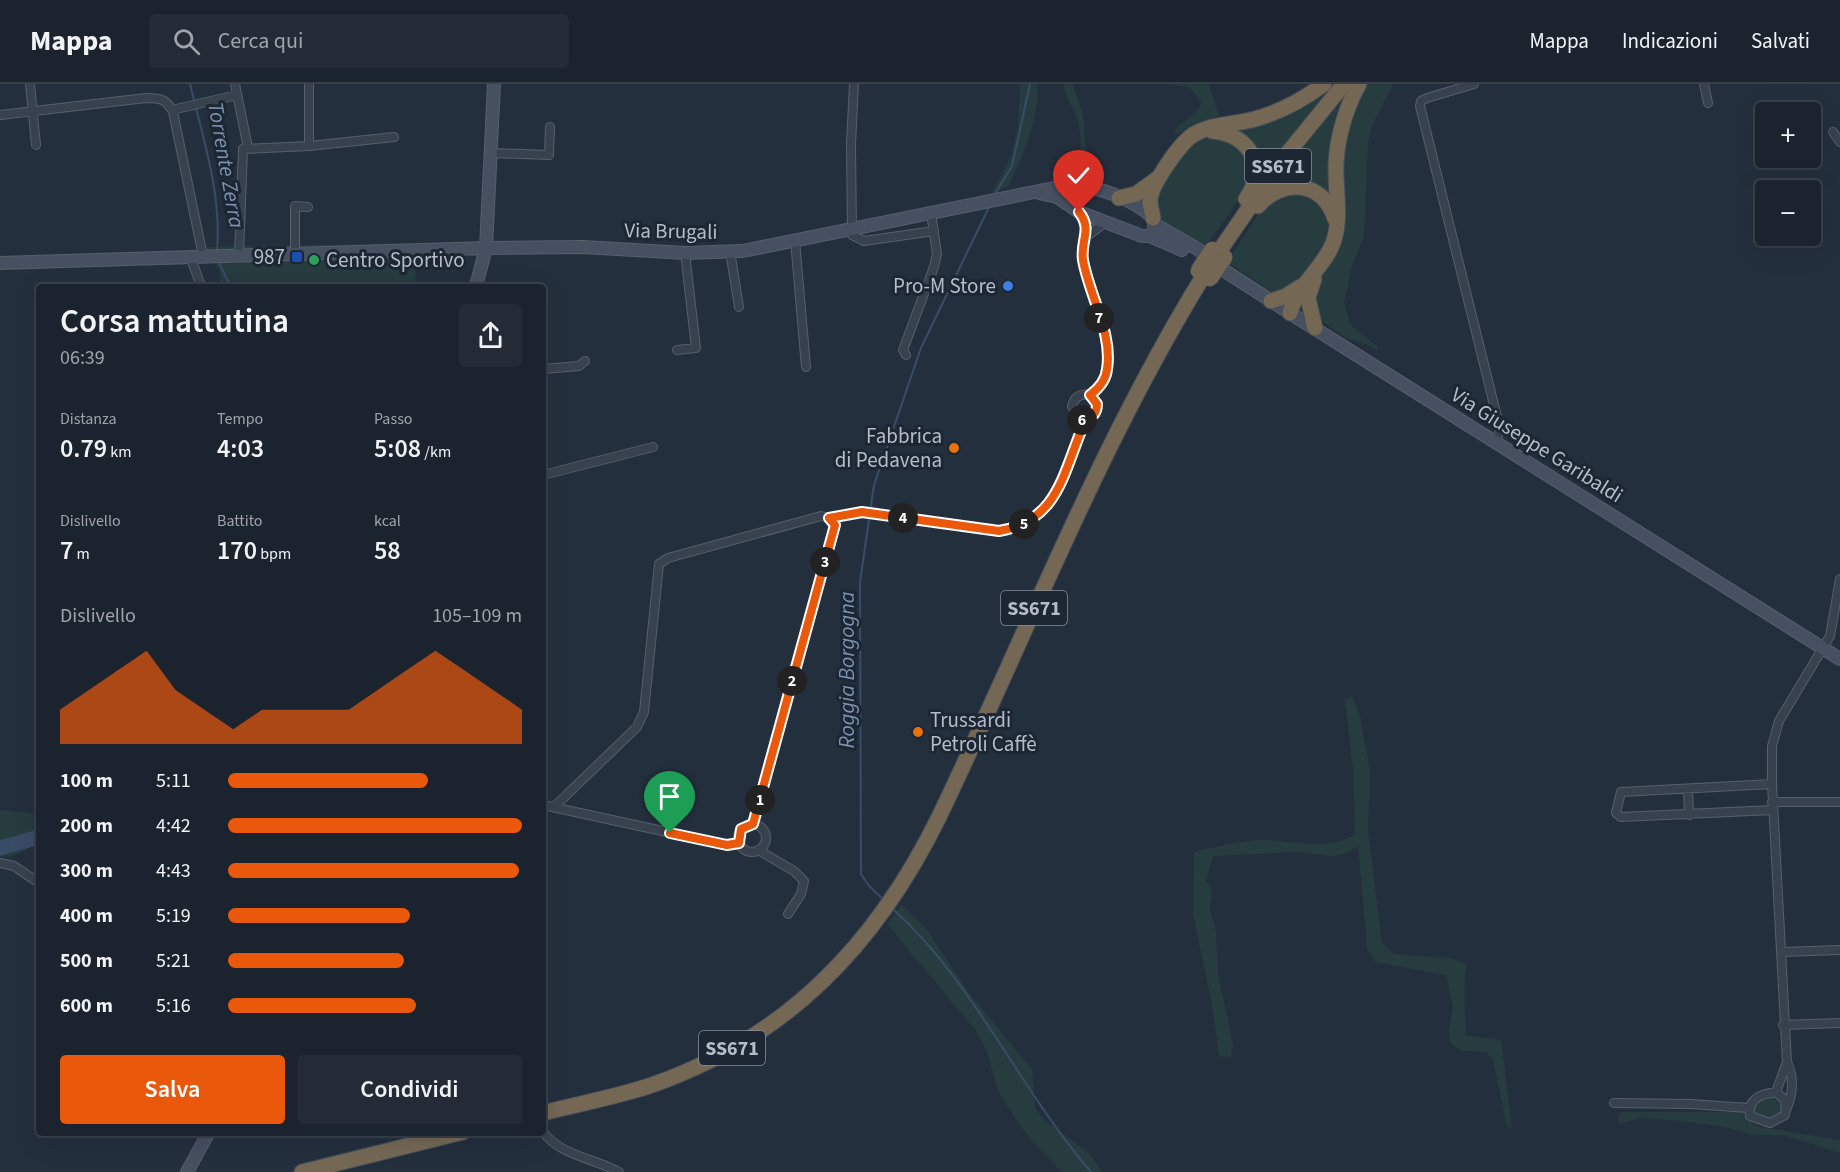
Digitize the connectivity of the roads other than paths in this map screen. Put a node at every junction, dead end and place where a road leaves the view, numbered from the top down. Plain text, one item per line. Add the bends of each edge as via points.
1 (30, 84) edge
2 (235, 84) edge
3 (309, 84) edge
4 (495, 84) edge
5 (854, 84) edge
6 (1324, 84) edge
7 (1344, 84) edge
8 (1359, 84) edge
9 (1474, 84) edge
10 (1704, 84) edge
11 (237, 95) junction
12 (1708, 103) dead end
13 (32, 111) junction
14 (172, 111) junction
15 (0, 115) edge
16 (550, 127) dead end
17 (1203, 130) junction
18 (394, 136) dead end
19 (1840, 136) edge
20 (1840, 142) edge
21 (36, 146) dead end
22 (309, 146) junction
23 (248, 148) junction
24 (491, 153) junction
25 (1162, 173) junction
26 (1069, 185) junction
27 (1035, 192) junction
28 (1119, 198) junction
29 (1063, 201) junction
30 (979, 203) joint
31 (308, 207) dead end
32 (1079, 212) junction
33 (931, 213) junction
34 (1106, 222) junction
35 (1336, 225) junction
36 (1153, 226) junction
37 (852, 229) junction
38 (934, 231) junction
39 (1087, 236) junction
40 (795, 240) junction
41 (486, 248) junction
42 (730, 251) junction
43 (295, 253) junction
44 (686, 253) junction
45 (239, 255) junction
46 (200, 256) junction
47 (0, 262) edge
48 (1212, 264) junction
49 (201, 284) edge
50 (477, 284) edge
51 (1305, 292) junction
52 (1271, 301) junction
53 (739, 307) dead end
54 (1290, 313) junction
55 (1314, 328) junction
56 (676, 350) dead end
57 (906, 356) dead end
58 (585, 361) dead end
59 (806, 367) dead end
60 (546, 369) edge
61 (1090, 395) junction
62 (1082, 418) junction
63 (1496, 443) junction
64 (653, 447) dead end
65 (546, 474) edge
66 (829, 518) junction
67 (1840, 579) edge
68 (1824, 649) junction
69 (1840, 659) edge
70 (1772, 784) junction
71 (1688, 789) junction
72 (1840, 802) edge
73 (546, 806) edge
74 (1773, 806) junction
75 (554, 807) junction
76 (1689, 815) junction
77 (753, 824) junction
78 (739, 843) junction
79 (758, 850) junction
80 (0, 863) edge
81 (36, 881) edge
82 (788, 914) dead end
83 (1840, 950) edge
84 (1781, 952) junction
85 (1840, 1023) edge
86 (1783, 1025) junction
87 (1787, 1062) junction
88 (1776, 1092) junction
89 (1614, 1103) dead end
90 (1749, 1108) junction
91 (1787, 1108) junction
92 (546, 1112) edge
93 (207, 1136) edge
94 (447, 1136) edge
95 (546, 1136) edge
96 (188, 1172) edge
97 (302, 1172) edge
98 (619, 1172) edge

1 - 13 street
2 - 11 street
3 - 22 street
4 - 24 street
5 - 37 street
6 - 17 highway via 1278,111
7 - 48 highway, SS671 via 1282,160
8 - 35 highway via 1340,135
9 - 63 street via 1421,101 1420,106 1500,429
10 - 12 street
11 - 14 street
11 - 23 street
13 - 14 street via 161,98
13 - 15 street
13 - 21 street
14 - 46 street
16 - 24 street via 549,155
17 - 25 highway via 1191,136
17 - 48 highway via 1230,133 1242,141 1255,163 1252,190
18 - 22 street
19 - 20 street via 1833,132
22 - 23 street
23 - 45 street via 243,149
24 - 41 street
25 - 28 highway via 1146,188
25 - 36 highway via 1150,200
26 - 27 street, Via Giuseppe Garibaldi
26 - 28 street, Via Giuseppe Garibaldi
26 - 29 street
27 - 29 street, Via Giuseppe Garibaldi
27 - 30 street, Via Giuseppe Garibaldi
28 - 36 street, Via Giuseppe Garibaldi via 1144,210
29 - 32 street, Via Giuseppe Garibaldi
30 - 33 street, Via Brugali
31 - 43 street via 295,206
32 - 34 street, Via Giuseppe Garibaldi
32 - 39 street via 1087,226
33 - 37 street, Via Brugali
33 - 38 street
34 - 36 street, Via Giuseppe Garibaldi via 1142,236
34 - 39 street
35 - 48 highway via 1329,205 1312,191 1282,187 1258,206
35 - 51 highway via 1333,243
36 - 48 street, Via Giuseppe Garibaldi via 1199,250
37 - 38 street via 852,236 864,241
37 - 40 street, Via Brugali
38 - 57 street via 937,254 903,350
39 - 61 street via 1083,259 1108,357 1102,383
40 - 42 street, Via Brugali
40 - 59 street
41 - 43 street, Via Brugali
41 - 44 street, Via Brugali via 583,247
41 - 50 street
42 - 44 street, Via Brugali
42 - 53 street
43 - 45 street, Via Brugali
44 - 56 street via 696,348
45 - 46 street, Via Brugali
46 - 47 street, Via Brugali
46 - 49 street
48 - 52 street, Via Giuseppe Garibaldi
48 - 92 highway, SS671 via 1166,337 1113,439 944,807 906,880 881,917 811,992 727,1051 648,1086
51 - 52 highway
51 - 54 highway via 1293,300
51 - 55 highway
52 - 54 street, Via Giuseppe Garibaldi
54 - 55 street, Via Giuseppe Garibaldi
55 - 63 street, Via Giuseppe Garibaldi
58 - 60 street via 579,366
61 - 62 street via 1097,404 1095,412 1090,418
61 - 62 street via 1078,396 1073,402 1073,410
62 - 66 street via 1081,431 1052,502 1038,517 1018,528 999,531 862,512
63 - 68 street, Via Giuseppe Garibaldi
64 - 65 street
66 - 75 street via 821,516 658,564 644,712 637,727
66 - 77 street via 835,525
67 - 68 street
68 - 69 street, Via Giuseppe Garibaldi
68 - 70 street via 1779,721 1772,746
70 - 71 street
70 - 74 street
71 - 76 street
71 - 76 street via 1621,792 1616,811 1621,817
72 - 74 street
73 - 75 street
74 - 76 street
74 - 84 street
75 - 78 street via 727,845
77 - 78 street via 741,829
77 - 79 street via 763,829 766,836
78 - 79 street via 747,851
79 - 82 street via 804,881
80 - 81 street via 14,866
83 - 84 street
84 - 86 street
85 - 86 street
86 - 87 street
87 - 88 street
87 - 91 street via 1792,1091
88 - 90 street via 1761,1094
88 - 91 street via 1786,1101
89 - 90 street
90 - 91 street via 1750,1116 1770,1123 1785,1115
93 - 96 street
94 - 97 highway
95 - 98 street via 562,1149

